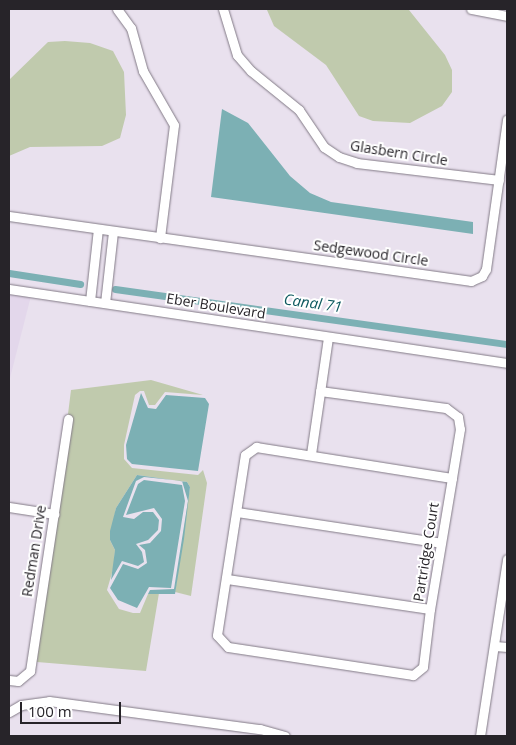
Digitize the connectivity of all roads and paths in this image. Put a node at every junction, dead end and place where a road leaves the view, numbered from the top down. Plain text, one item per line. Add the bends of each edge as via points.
1 (117, 9) edge
2 (224, 9) edge
3 (471, 9) edge
4 (507, 16) edge
5 (507, 119) edge
6 (499, 180) junction
7 (9, 216) edge
8 (98, 230) junction
9 (112, 232) junction
10 (160, 238) junction
11 (9, 289) edge
12 (90, 301) junction
13 (105, 303) junction
14 (328, 338) junction
15 (507, 363) edge
16 (320, 391) junction
17 (68, 419) dead end
18 (310, 454) junction
19 (452, 478) junction
20 (9, 508) edge
21 (237, 512) junction
22 (54, 514) junction
23 (441, 543) junction
24 (507, 559) edge
25 (227, 579) junction
26 (505, 583) edge
27 (430, 609) junction
28 (495, 646) junction
29 (507, 647) edge
30 (13, 680) edge
31 (9, 712) edge
32 (285, 736) edge
33 (480, 736) edge

1 - 10 street via 131,28 143,72 174,125
2 - 6 street, Glasbern Circle via 237,54 251,71 299,110 324,147 339,157 357,163
3 - 4 street
5 - 6 street, Sedgewood Circle
6 - 10 street, Sedgewood Circle via 486,269 482,276 471,281
7 - 8 street, Sedgewood Circle
8 - 9 street, Sedgewood Circle
8 - 12 street
9 - 10 street, Sedgewood Circle
9 - 13 street
11 - 12 street, Eber Boulevard
12 - 13 street, Eber Boulevard
13 - 14 street, Eber Boulevard
14 - 15 street, Eber Boulevard
14 - 16 street
16 - 18 street
16 - 19 street, Partridge Court via 452,410 458,417 460,429
17 - 22 street, Redman Drive
18 - 19 street
18 - 21 street via 256,447 245,455
19 - 23 street, Partridge Court
20 - 22 street
21 - 23 street
21 - 25 street
22 - 30 street, Redman Drive via 30,671
23 - 27 street, Partridge Court
24 - 26 street
25 - 27 street
25 - 27 street, Partridge Court via 217,635 228,647 413,675 423,667
26 - 28 street
28 - 29 street
28 - 33 street
31 - 32 street via 21,705 49,701 260,729

